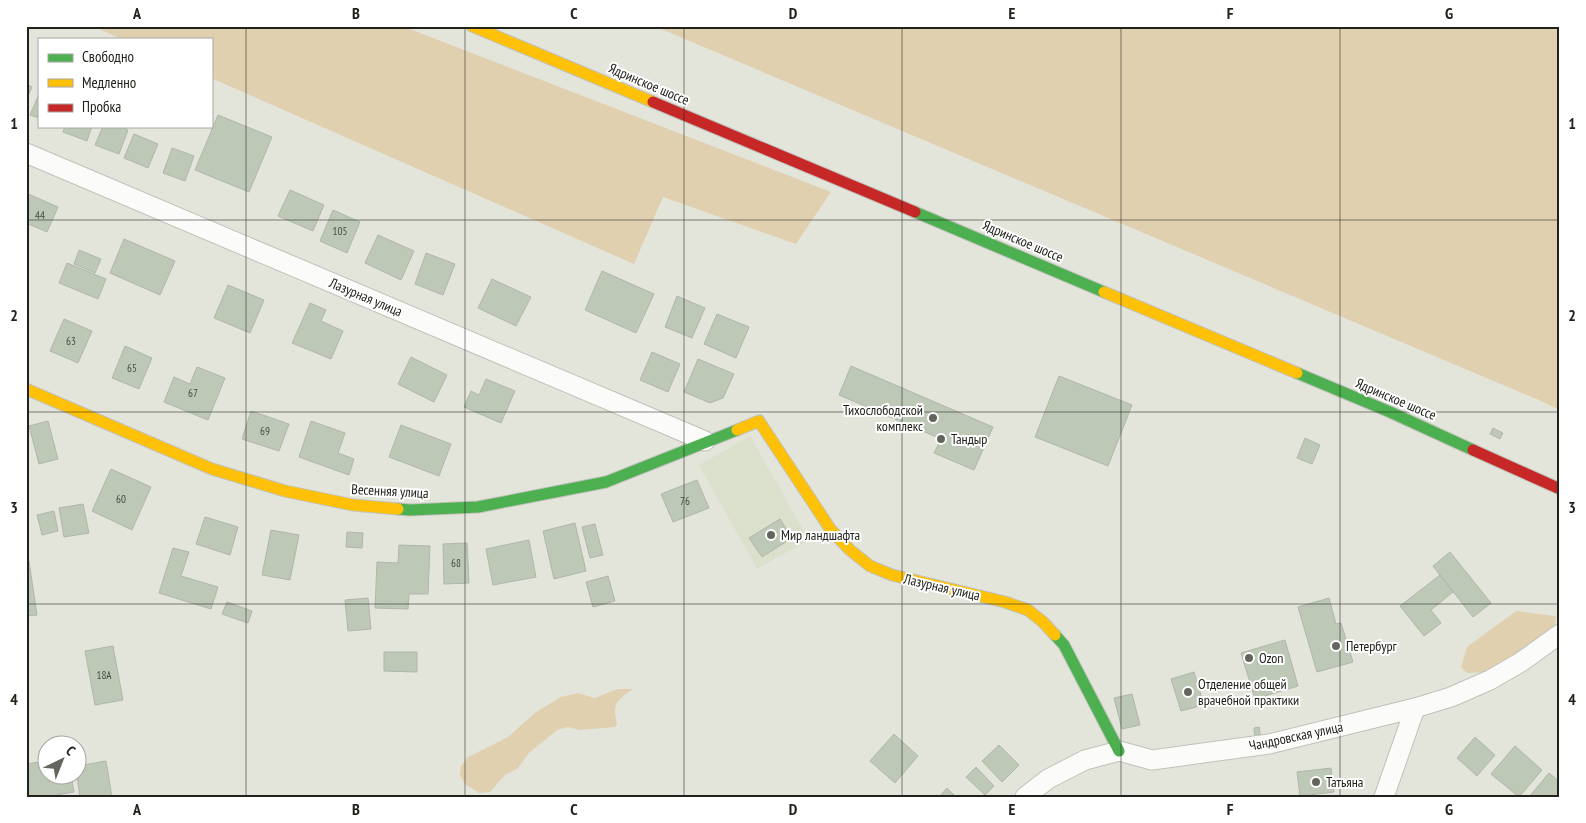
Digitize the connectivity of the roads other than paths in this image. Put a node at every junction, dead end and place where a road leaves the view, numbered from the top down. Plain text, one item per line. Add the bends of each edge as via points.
1 (472, 26) edge
2 (26, 153) edge
3 (26, 389) edge
4 (759, 421) joint
5 (705, 441) junction
6 (1560, 489) edge
7 (1560, 634) edge
8 (1415, 708) junction
9 (1119, 751) junction
10 (1025, 797) edge
11 (1384, 797) edge

1 - 6 street, Ядринское шоссе via 1390,412
2 - 5 street, Лазурная улица
3 - 5 street, Весенняя улица via 212,468 284,491 353,505 410,510 478,507 606,482
4 - 5 street, Весенняя улица
4 - 9 street, Лазурная улица via 831,530 870,566 892,575 1005,602 1028,610 1043,622 1064,645
7 - 8 street, Чандровская улица via 1490,680
8 - 9 street, Чандровская улица via 1269,744 1152,760
8 - 11 street
9 - 10 street via 1085,760

